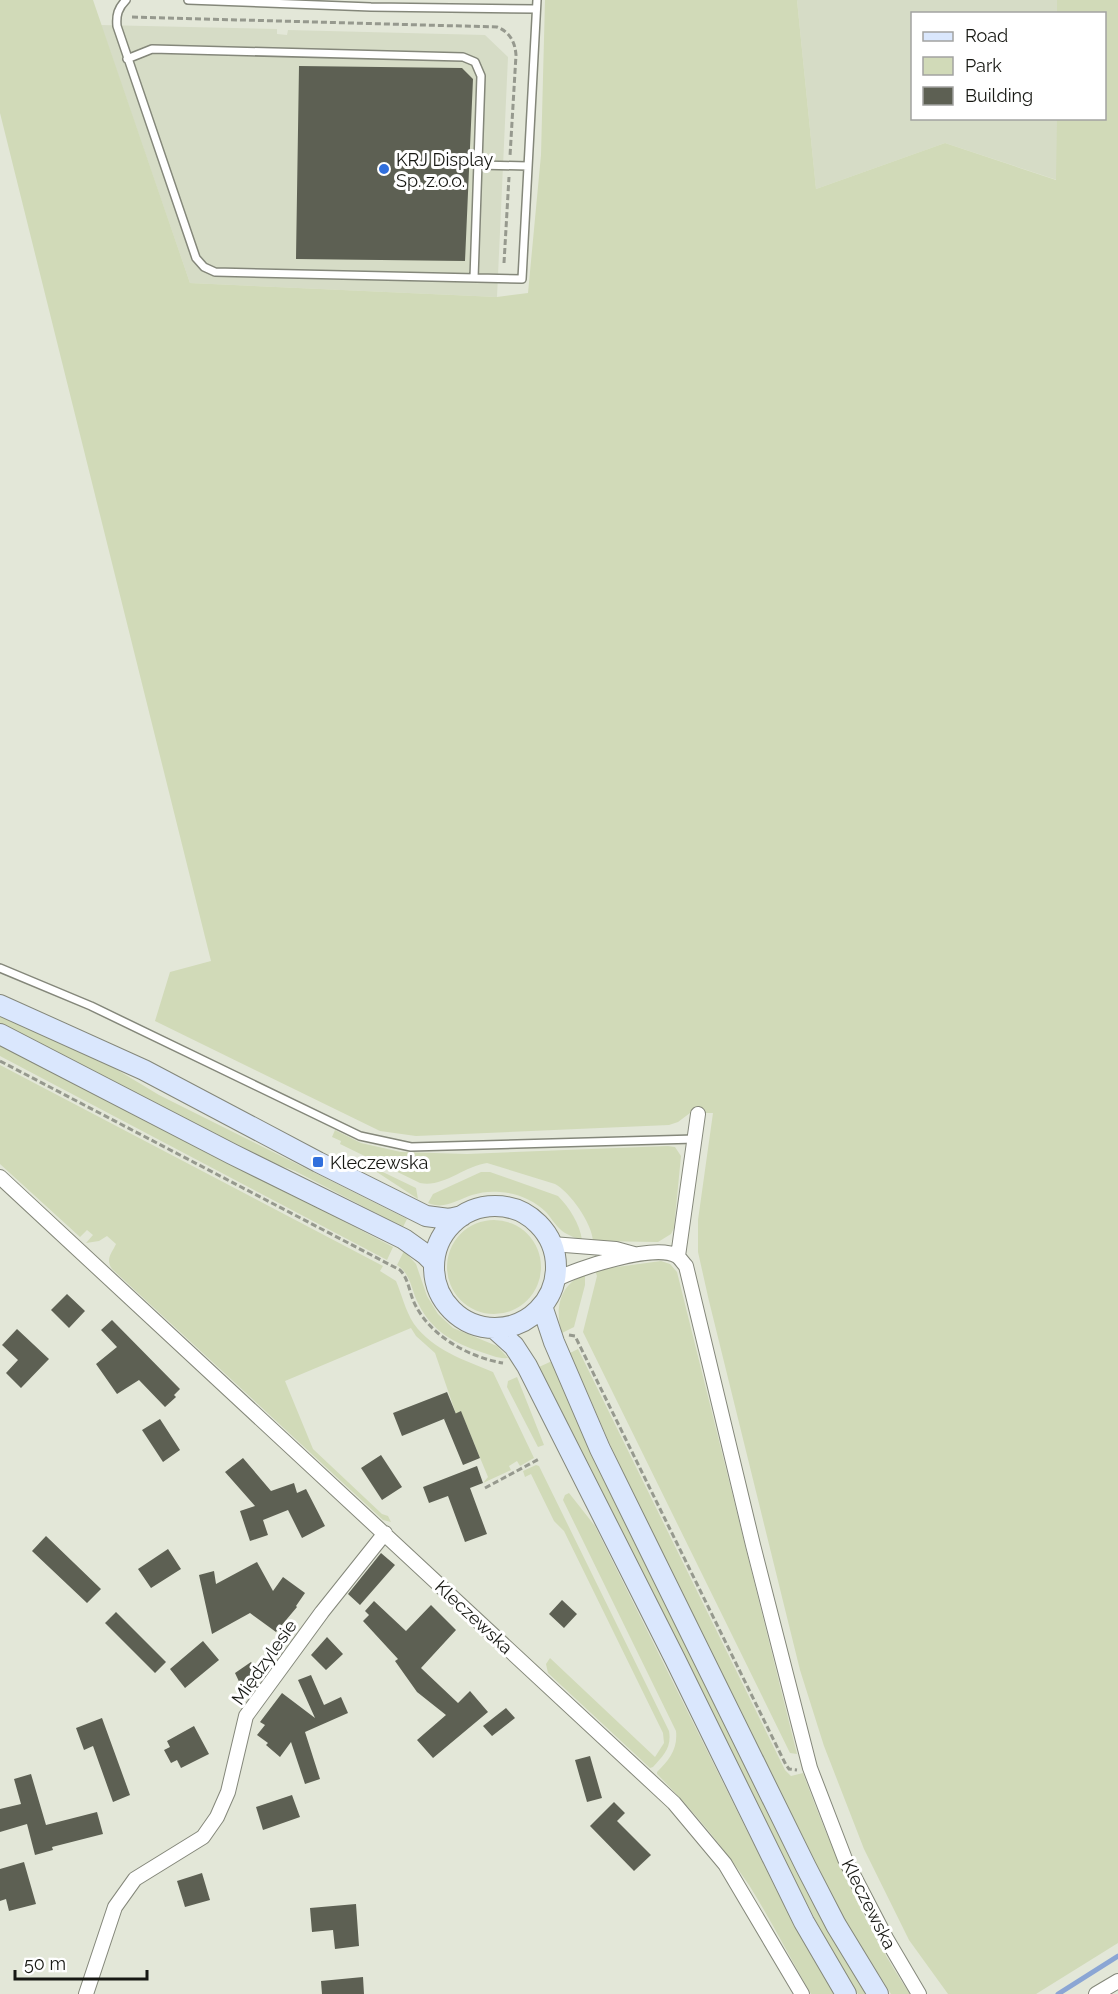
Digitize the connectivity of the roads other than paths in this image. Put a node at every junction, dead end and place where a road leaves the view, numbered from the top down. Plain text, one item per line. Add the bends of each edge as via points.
1 (126, 0) edge
2 (188, 0) edge
3 (537, 0) edge
4 (238, 1) edge
5 (446, 3) edge
6 (537, 9) junction
7 (128, 60) junction
8 (478, 165) junction
9 (528, 166) junction
10 (474, 278) junction
11 (0, 968) edge
12 (0, 1005) edge
13 (0, 1034) edge
14 (698, 1114) dead end
15 (695, 1139) junction
16 (0, 1177) edge
17 (462, 1216) junction
18 (552, 1244) junction
19 (636, 1254) junction
20 (678, 1256) junction
21 (434, 1263) junction
22 (555, 1280) junction
23 (542, 1306) junction
24 (494, 1328) junction
25 (385, 1533) junction
26 (1118, 1981) edge
27 (86, 1994) edge
28 (802, 1994) edge
29 (846, 1994) edge
30 (878, 1994) edge
31 (920, 1994) edge
32 (1096, 1994) edge

1 - 7 lane via 116,15
2 - 4 lane
3 - 6 lane
4 - 5 lane via 371,7
5 - 6 lane
6 - 9 lane
7 - 8 lane via 152,49 464,57 476,63 481,76
7 - 10 lane via 196,258 204,267 215,272
8 - 9 lane
8 - 10 lane
9 - 10 lane via 522,279
11 - 15 lane via 91,1006 360,1136 386,1143 411,1147
12 - 17 main road via 144,1070 426,1216
13 - 21 main road via 404,1239
14 - 15 street
15 - 20 street
16 - 25 street, Kleczewska
17 - 18 main road via 494,1206 513,1208 543,1228
17 - 21 main road via 443,1237
18 - 19 street
18 - 22 main road
19 - 20 street via 664,1252
19 - 22 street via 589,1265
20 - 31 street, Kleczewska via 686,1266 810,1768 844,1859 885,1938
21 - 24 main road via 441,1295 451,1308 478,1326
22 - 23 main road
23 - 24 main road via 521,1323
23 - 30 main road, Kleczewska via 600,1449 806,1867
24 - 29 main road via 522,1357 804,1922
25 - 27 street, Międzylesie via 246,1716 218,1817 203,1837 135,1879 115,1907
25 - 28 street, Kleczewska via 674,1803 725,1864
26 - 32 street

